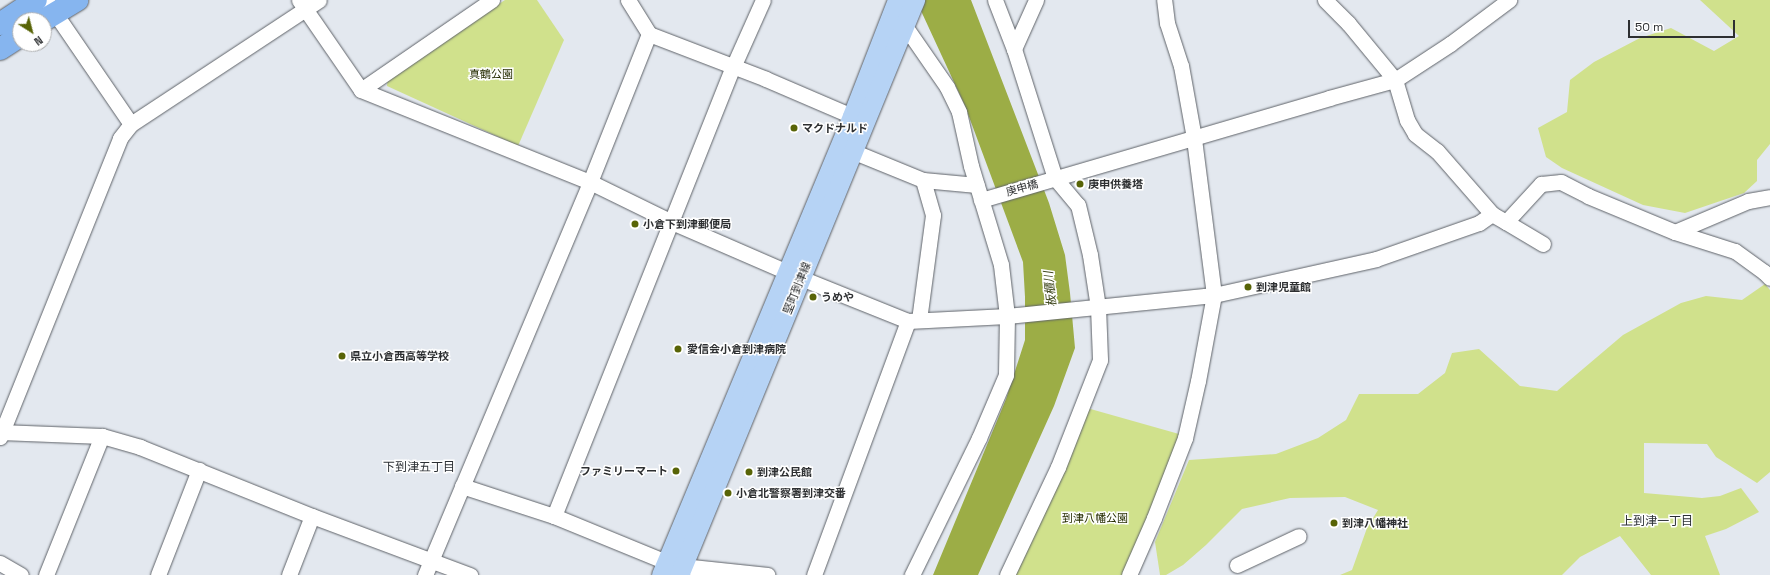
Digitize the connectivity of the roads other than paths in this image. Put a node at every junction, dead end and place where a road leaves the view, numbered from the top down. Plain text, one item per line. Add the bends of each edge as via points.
1 (36, 0) edge
2 (77, 0) edge
3 (319, 0) edge
4 (492, 0) edge
5 (628, 0) edge
6 (763, 0) edge
7 (995, 0) edge
8 (1036, 0) edge
9 (1164, 0) edge
10 (1325, 0) edge
11 (1509, 0) edge
12 (302, 4) edge
13 (902, 8) edge
14 (48, 11) edge
15 (0, 24) edge
16 (650, 34) junction
17 (12, 41) edge
18 (0, 49) edge
19 (1014, 49) junction
20 (733, 67) junction
21 (1396, 80) junction
22 (362, 90) junction
23 (852, 116) junction
24 (131, 124) junction
25 (1194, 138) junction
26 (852, 150) junction
27 (1051, 179) junction
28 (923, 180) junction
29 (590, 182) junction
30 (977, 185) junction
31 (1770, 198) edge
32 (981, 200) junction
33 (1492, 214) junction
34 (672, 222) junction
35 (1506, 222) junction
36 (1675, 232) junction
37 (1543, 244) dead end
38 (794, 274) junction
39 (1770, 278) edge
40 (1214, 295) junction
41 (1098, 307) junction
42 (1007, 316) junction
43 (914, 320) junction
44 (1, 433) edge
45 (102, 436) junction
46 (199, 470) junction
47 (462, 486) junction
48 (312, 516) junction
49 (554, 516) junction
50 (1298, 536) dead end
51 (432, 559) junction
52 (0, 563) edge
53 (1243, 567) edge
54 (672, 570) edge
55 (21, 575) edge
56 (46, 575) edge
57 (158, 575) edge
58 (289, 575) edge
59 (425, 575) edge
60 (470, 575) edge
61 (768, 575) edge
62 (814, 575) edge
63 (912, 575) edge
64 (1007, 575) edge
65 (1129, 575) edge

1 - 15 highway
2 - 14 highway
3 - 12 street
4 - 22 street
5 - 16 street
6 - 20 street
7 - 19 street
8 - 19 street
9 - 25 street via 1167,24 1181,66
10 - 21 street
11 - 21 street, 庚申橋
12 - 22 street
12 - 24 street
13 - 23 main road, 堅町到津線
13 - 26 main road, 堅町到津線
13 - 30 street via 959,112
14 - 24 street
16 - 20 street
16 - 29 street
17 - 18 highway
19 - 27 street
20 - 23 street
20 - 34 street
21 - 25 street, 庚申橋
21 - 33 street via 1407,120 1414,134 1437,151
22 - 29 street
23 - 38 main road, 堅町到津線
24 - 44 street via 120,138
25 - 27 street, 庚申橋
25 - 40 street
26 - 28 street
26 - 38 main road, 堅町到津線
27 - 32 street, 庚申橋
27 - 41 street via 1078,205 1090,255
28 - 30 street
28 - 43 street via 933,214
29 - 34 street
29 - 47 street
30 - 32 street
31 - 36 street via 1748,201
32 - 42 street via 1001,265
33 - 35 street
33 - 40 street via 1479,223 1376,259
34 - 38 street
34 - 49 street
35 - 36 street via 1541,184 1561,182
35 - 37 street
36 - 39 street via 1735,251
38 - 43 street
38 - 54 main road, 堅町到津線
40 - 41 street
40 - 65 street via 1185,438
41 - 42 street
41 - 64 street via 1100,360 1058,466
42 - 43 street
42 - 63 street via 1006,375 979,438
43 - 62 street
44 - 45 street
45 - 46 street via 140,447
45 - 56 street
46 - 48 street
46 - 57 street
47 - 49 street
47 - 51 street
48 - 51 street
48 - 58 street
49 - 54 street
50 - 53 street
51 - 59 street
51 - 60 street
52 - 55 street
54 - 61 street

